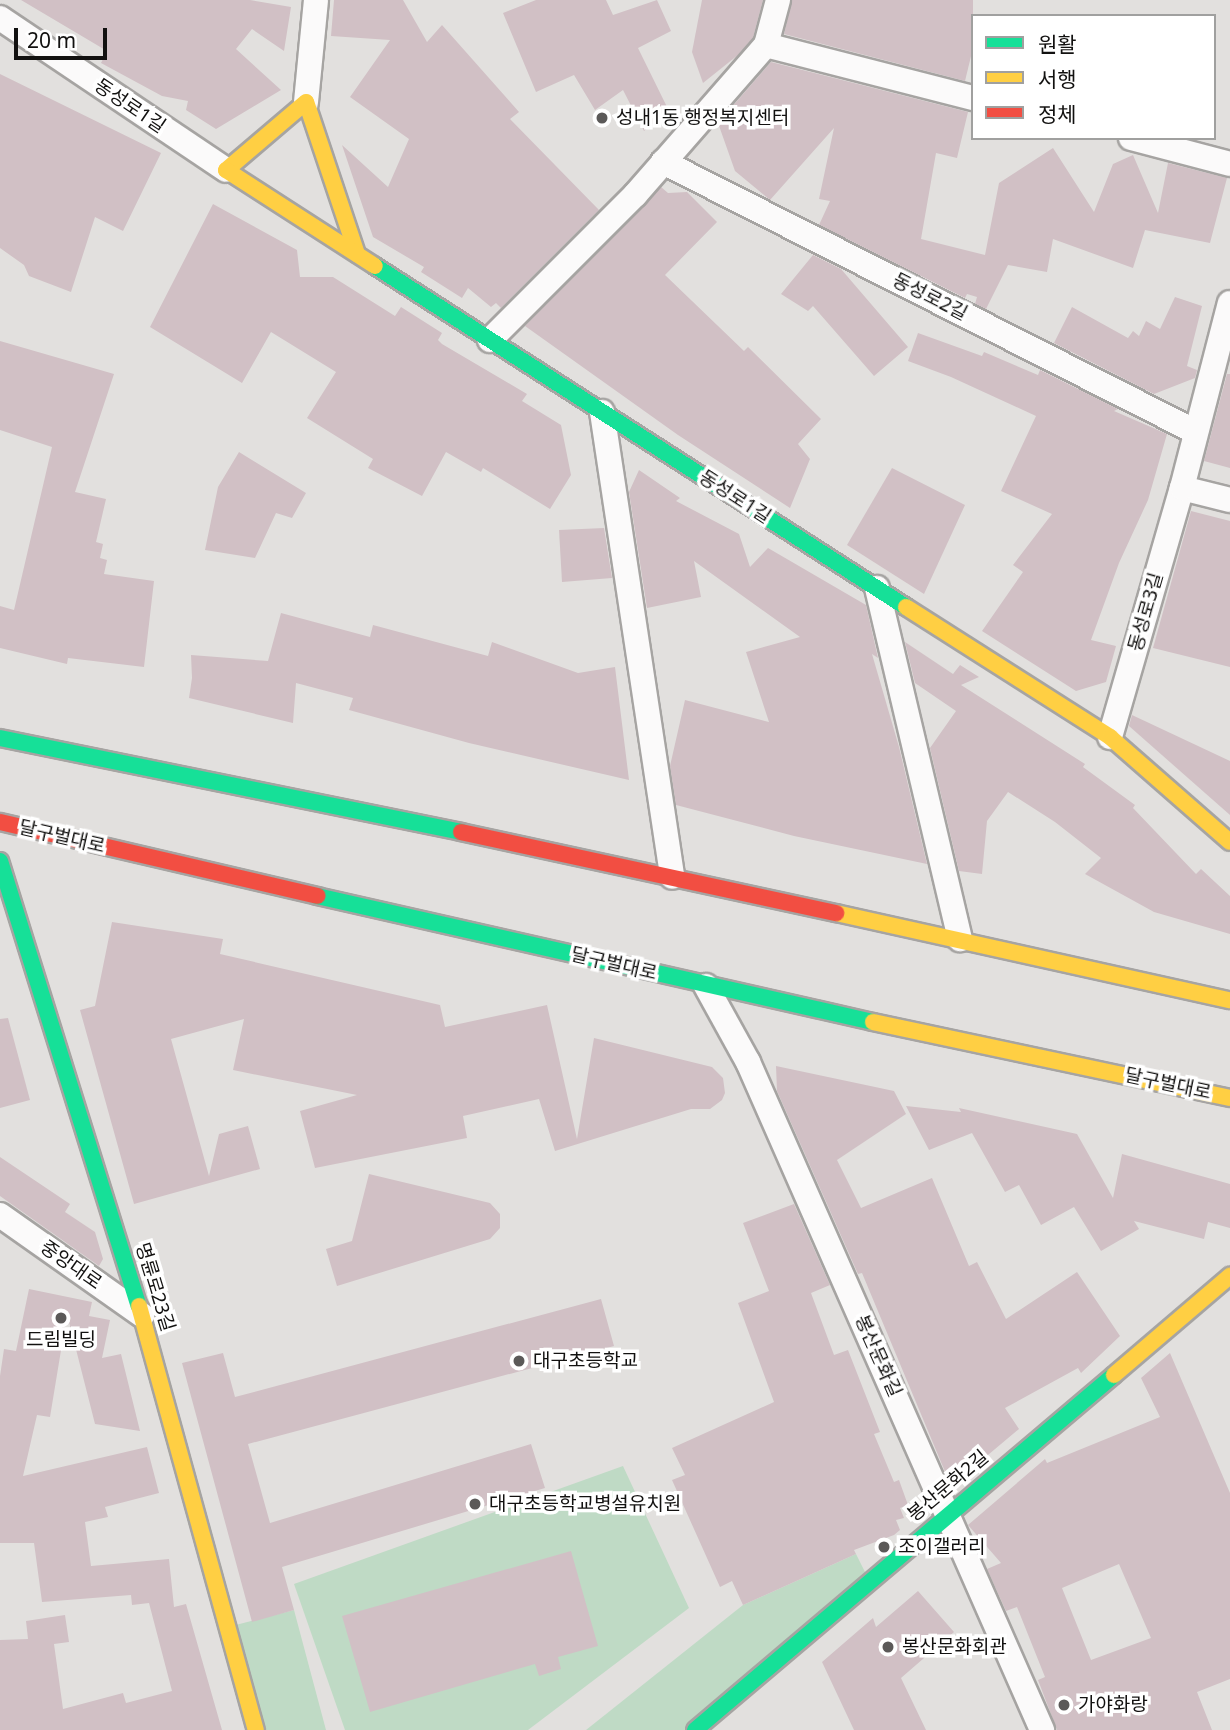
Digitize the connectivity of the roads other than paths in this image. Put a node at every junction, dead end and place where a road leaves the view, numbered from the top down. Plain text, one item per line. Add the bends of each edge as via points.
1 (316, 0) edge
2 (778, 0) edge
3 (0, 18) edge
4 (766, 45) junction
5 (971, 97) edge
6 (306, 103) junction
7 (1139, 140) edge
8 (663, 162) junction
9 (1230, 164) edge
10 (226, 170) junction
11 (357, 254) junction
12 (1230, 303) edge
13 (491, 340) junction
14 (602, 412) junction
15 (1196, 432) junction
16 (1182, 488) junction
17 (1230, 499) edge
18 (877, 588) junction
19 (1110, 737) junction
20 (0, 738) edge
21 (0, 822) edge
22 (1230, 842) edge
23 (0, 861) edge
24 (672, 877) junction
25 (960, 939) junction
26 (706, 986) junction
27 (1230, 1000) edge
28 (1230, 1098) edge
29 (0, 1215) edge
30 (1230, 1276) edge
31 (142, 1315) junction
32 (947, 1515) junction
33 (256, 1730) edge
34 (695, 1730) edge
35 (1042, 1730) edge

1 - 6 street
2 - 4 street
3 - 10 street, 동성로1길
4 - 5 street
4 - 8 street
6 - 10 street
6 - 11 street
7 - 9 street
8 - 13 street
8 - 15 street, 동성로2길
10 - 11 street, 동성로1길
11 - 13 street, 동성로1길
12 - 15 street, 동성로3길
13 - 14 street, 동성로1길
14 - 18 street, 동성로1길
14 - 24 street
15 - 16 street, 동성로3길
16 - 17 street
16 - 19 street, 동성로3길
18 - 19 street, 동성로1길
18 - 25 street
19 - 22 street, 동성로1길
20 - 24 street
21 - 26 street, 달구벌대로
23 - 31 street, 명륜로23길
24 - 25 street
25 - 27 street
26 - 28 street, 달구벌대로
26 - 32 street, 봉산문화길 via 748,1062
29 - 31 street, 중앙대로
30 - 32 street, 봉산문화2길
31 - 33 street, 명륜로23길
32 - 34 street, 봉산문화2길
32 - 35 street, 봉산문화길

